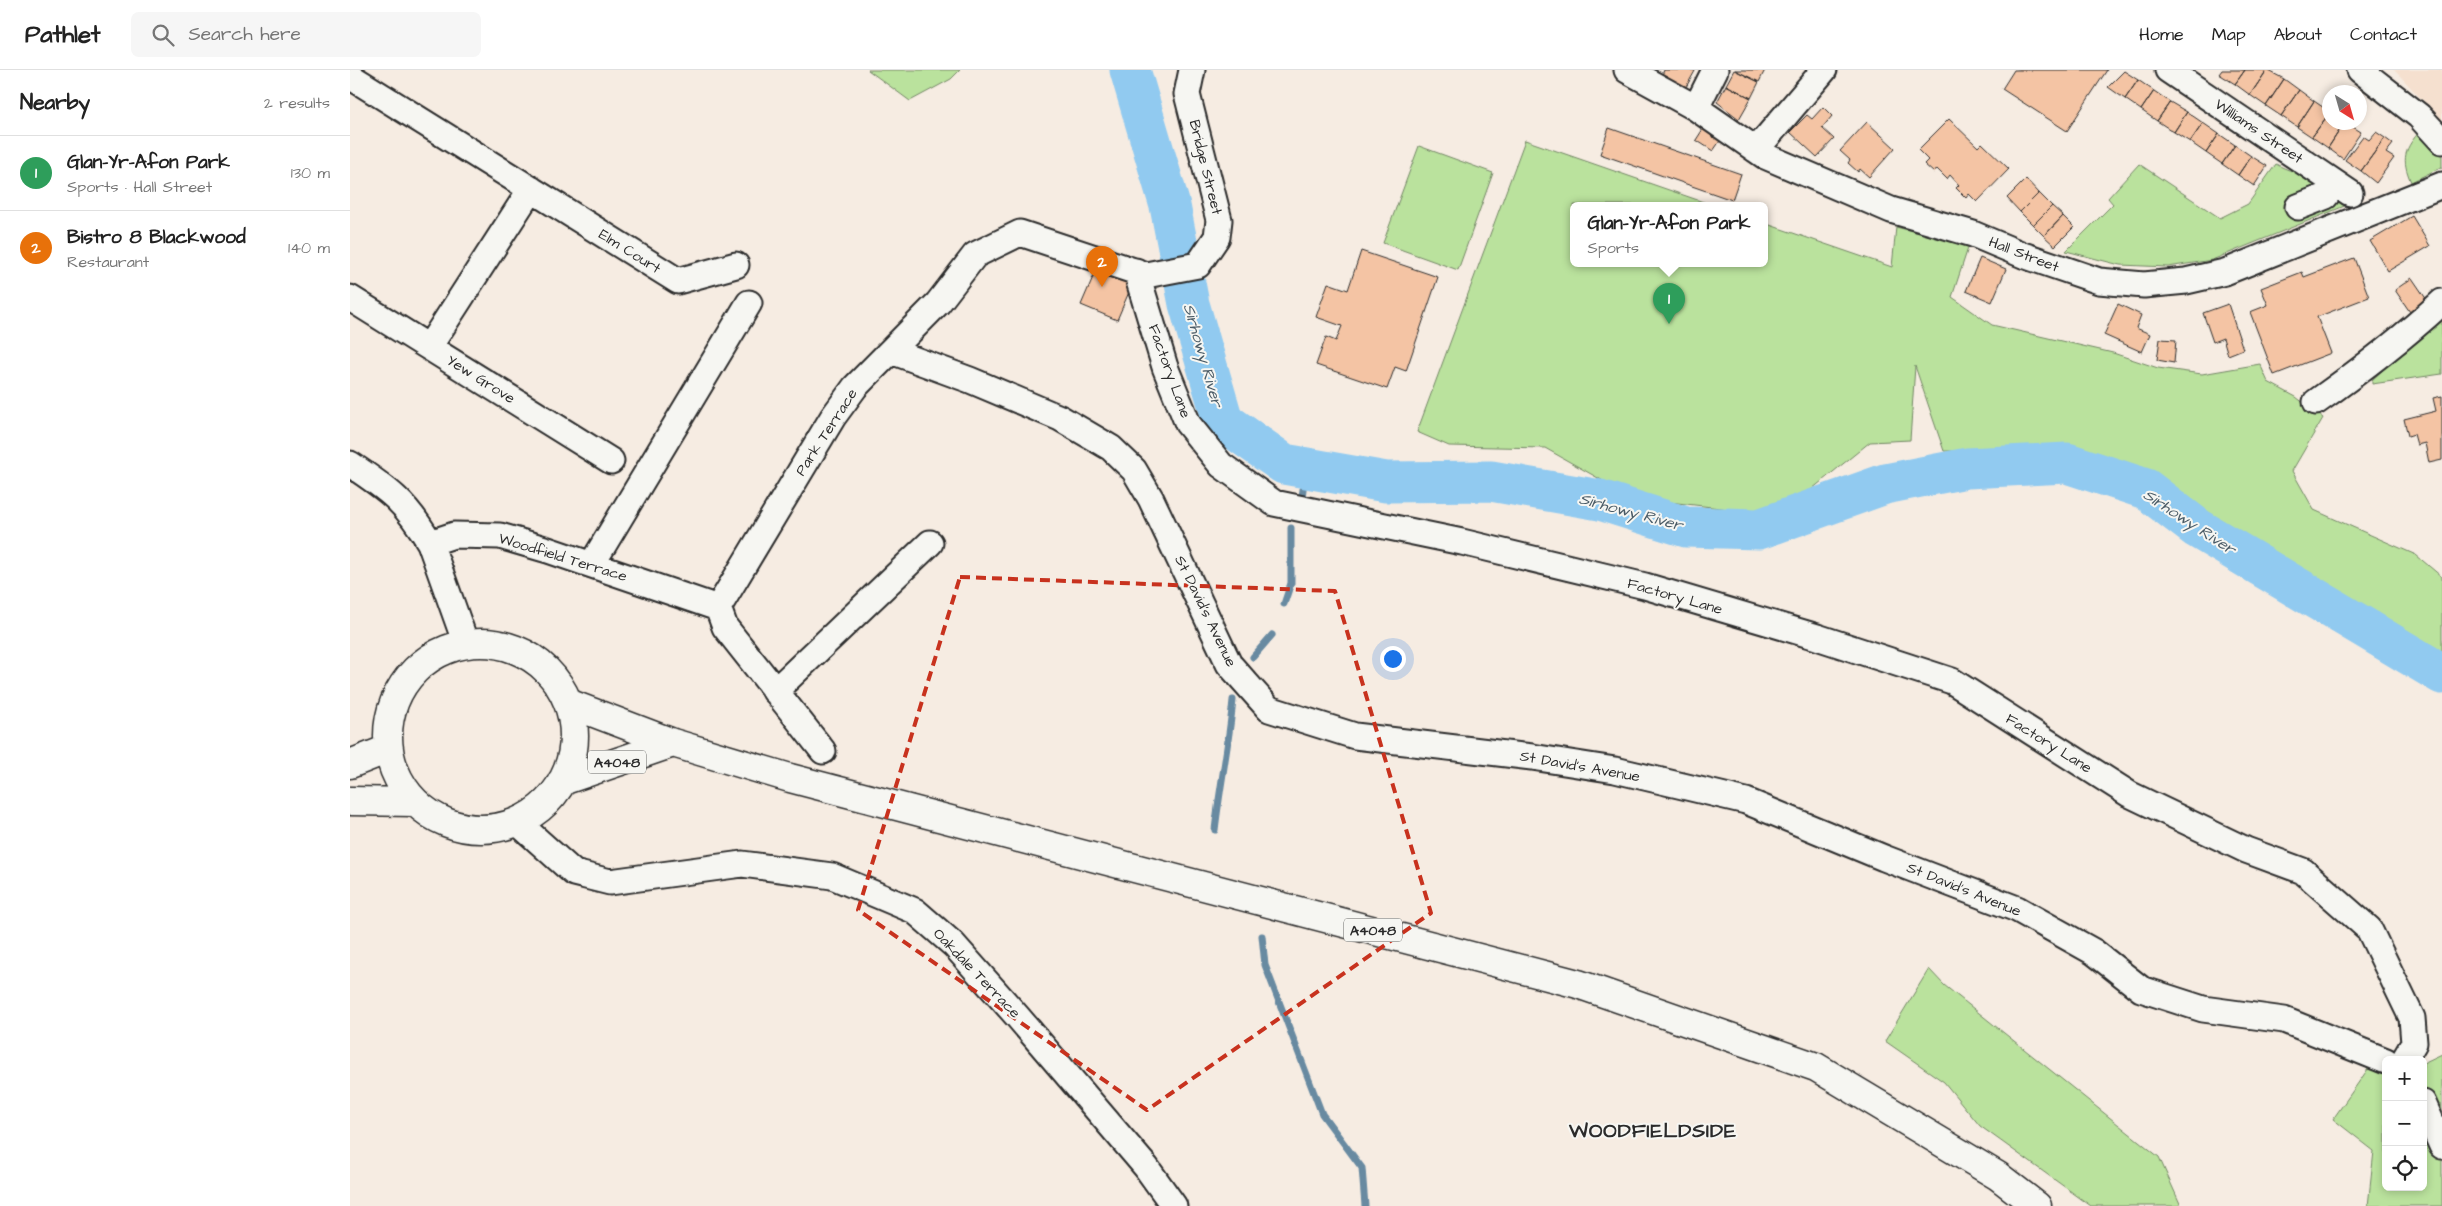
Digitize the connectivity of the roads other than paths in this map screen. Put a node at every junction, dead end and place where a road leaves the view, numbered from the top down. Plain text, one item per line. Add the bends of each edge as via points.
1 (1192, 70) edge
2 (1627, 70) edge
3 (1715, 70) edge
4 (1824, 70) edge
5 (2168, 70) edge
6 (2360, 70) edge
7 (356, 80) dead end
8 (1696, 108) junction
9 (2442, 141) edge
10 (1756, 150) junction
11 (2442, 185) edge
12 (531, 189) junction
13 (2298, 207) dead end
14 (736, 265) dead end
15 (1141, 273) junction
16 (350, 298) edge
17 (2442, 302) edge
18 (749, 304) dead end
19 (428, 347) junction
20 (891, 351) junction
21 (2316, 402) dead end
22 (611, 460) dead end
23 (350, 464) edge
24 (930, 543) dead end
25 (430, 544) junction
26 (592, 564) junction
27 (718, 608) junction
28 (466, 644) junction
29 (775, 691) junction
30 (568, 703) junction
31 (672, 743) junction
32 (388, 749) junction
33 (822, 751) dead end
34 (350, 764) edge
35 (562, 781) junction
36 (350, 801) edge
37 (415, 802) junction
38 (517, 822) junction
39 (2406, 1056) edge
40 (2382, 1060) edge
41 (2427, 1113) edge
42 (2442, 1146) edge
43 (1174, 1206) edge
44 (2037, 1206) edge

1 - 15 street, Bridge Street via 1187,94 1219,220 1217,237 1198,265
2 - 8 street, Hall Street
3 - 8 street
4 - 10 street
5 - 13 street, Williams Street via 2342,188
6 - 9 street via 2419,116
7 - 12 street, Elm Court
8 - 10 street, Hall Street
10 - 11 street, Hall Street via 1891,210 1973,234 2099,281 2144,285 2186,281 2225,272
12 - 14 street, Elm Court via 678,281
12 - 19 street
15 - 20 street, Park Terrace via 1020,233 975,255 938,303
15 - 39 street, Factory Lane via 1165,367 1188,424 1221,465 1274,503 1462,542 1645,586 1952,681 2129,794 2246,850 2303,871 2369,929 2412,1018 2414,1043
16 - 19 street, Yew Grove
17 - 21 street via 2367,366
18 - 26 street
19 - 22 street, Yew Grove
20 - 27 street, Park Terrace via 855,388 833,417
20 - 40 street, St David's Avenue via 1060,418 1111,448 1134,470 1151,499 1229,664 1269,709 1355,736 1615,770 1746,801 2017,909 2094,952 2141,989 2203,1009 2284,1020
23 - 25 street via 391,491
24 - 29 street
25 - 26 street, Woodfield Terrace via 454,535 500,536
25 - 28 street
26 - 27 street, Woodfield Terrace
27 - 29 street via 725,627
28 - 30 main road via 498,644 528,655 552,675
28 - 32 main road via 436,654 422,663 406,681 389,717
29 - 33 street
30 - 31 main road, A4048
30 - 35 main road via 574,743
31 - 35 main road, A4048
31 - 44 main road, A4048 via 790,778 1578,984 1816,1067 1998,1176
32 - 34 main road
32 - 37 main road via 402,786
35 - 38 main road via 535,812
36 - 37 main road
37 - 38 main road via 429,814 463,828 499,827
38 - 43 street, Oakdale Terrace via 574,873 610,882 742,864 832,876 914,912 954,945 1011,1008 1146,1166
41 - 42 street

